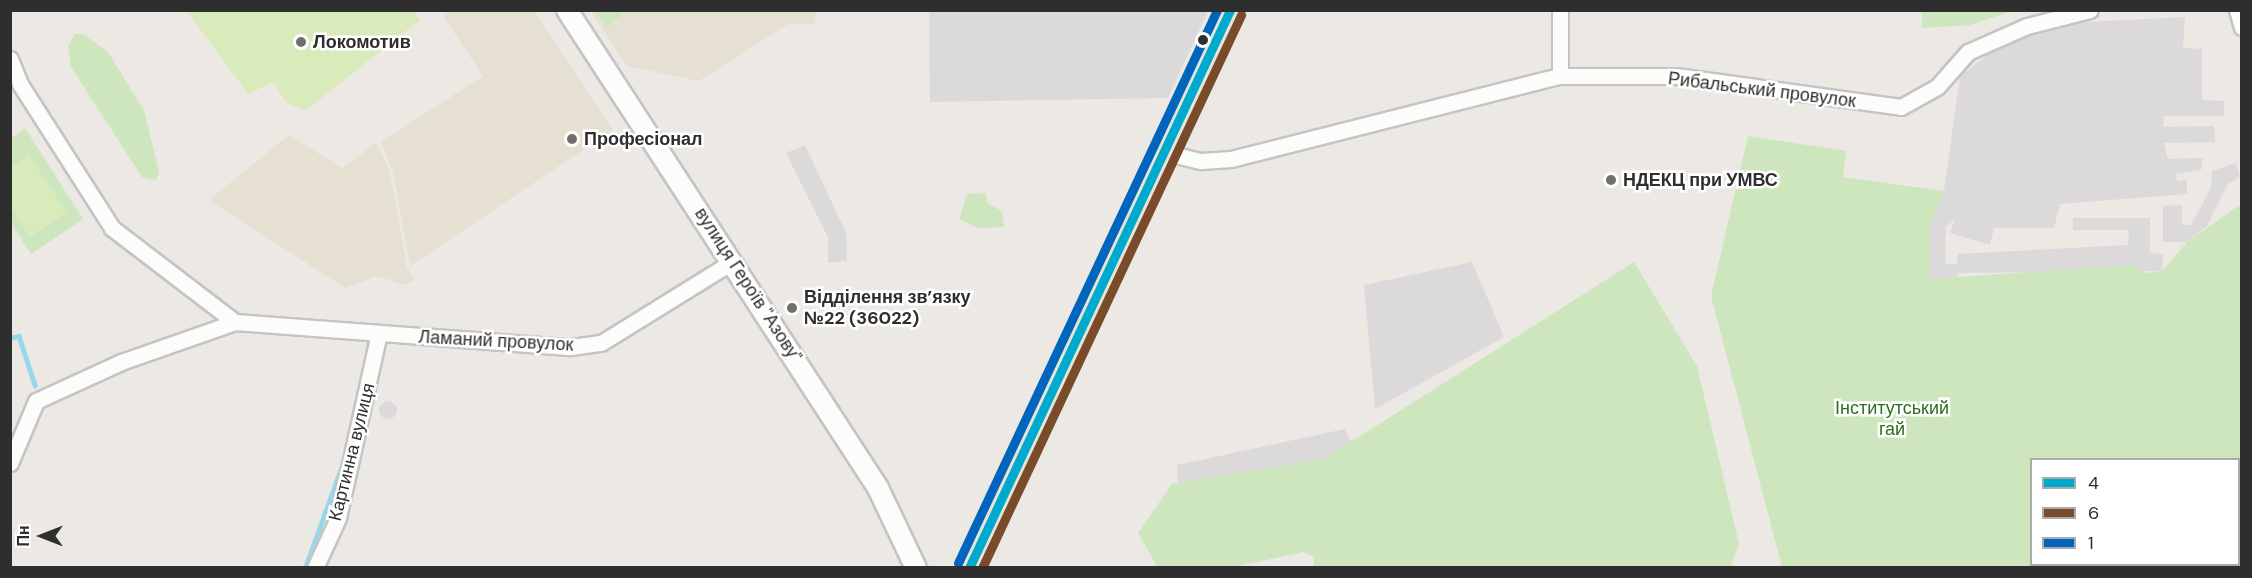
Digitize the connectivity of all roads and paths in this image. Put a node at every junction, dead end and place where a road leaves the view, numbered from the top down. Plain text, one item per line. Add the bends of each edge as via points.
1 (567, 10) edge
2 (1230, 10) edge
3 (1560, 10) edge
4 (2090, 10) edge
5 (2236, 10) edge
6 (2241, 27) edge
7 (10, 59) edge
8 (1560, 76) junction
9 (1164, 152) junction
10 (733, 261) junction
11 (235, 322) junction
12 (379, 333) junction
13 (10, 463) edge
14 (315, 567) edge
15 (916, 567) edge
16 (969, 567) edge

1 - 10 street, вулиця Героїв "Азову"
2 - 9 main road
3 - 8 street
4 - 8 street, Рибальський провулок via 2027,26 1968,52 1937,87 1901,108 1676,76
5 - 6 street
7 - 11 street via 20,84 112,228
8 - 9 street, Рибальський провулок via 1231,159 1201,161
9 - 16 main road
10 - 12 street, Ламаний провулок via 602,343 571,347
10 - 15 street, вулиця Героїв "Азову" via 878,488
11 - 12 street, Ламаний провулок
11 - 13 street, Ламаний провулок via 121,362 36,401
12 - 14 street, Картинна вулиця via 338,518

